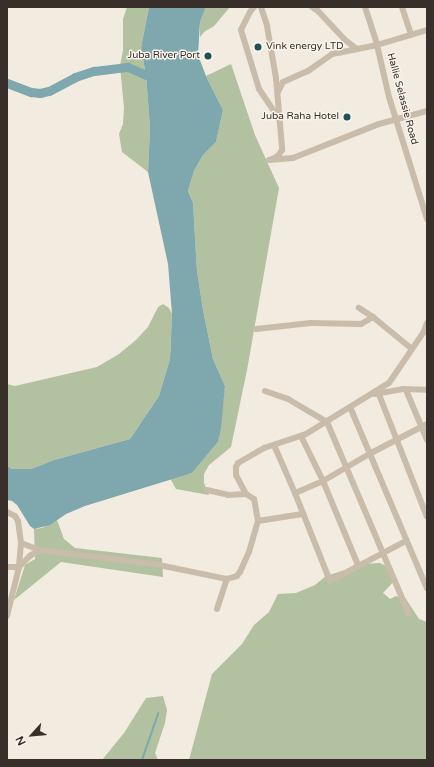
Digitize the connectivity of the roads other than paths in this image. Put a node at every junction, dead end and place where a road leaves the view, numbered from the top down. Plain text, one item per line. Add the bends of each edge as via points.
1 (254, 7) edge
2 (261, 7) edge
3 (312, 7) edge
4 (365, 7) edge
5 (402, 7) edge
6 (427, 30) edge
7 (412, 35) junction
8 (377, 45) junction
9 (357, 49) junction
10 (277, 93) junction
11 (427, 110) edge
12 (280, 120) junction
13 (396, 120) junction
14 (427, 219) edge
15 (359, 308) dead end
16 (373, 317) junction
17 (427, 323) edge
18 (256, 329) dead end
19 (412, 349) junction
20 (406, 390) junction
21 (427, 390) edge
22 (265, 391) dead end
23 (378, 392) junction
24 (362, 399) junction
25 (350, 407) junction
26 (327, 422) junction
27 (424, 425) edge
28 (301, 436) junction
29 (396, 440) junction
30 (427, 440) edge
31 (274, 445) junction
32 (371, 453) junction
33 (347, 468) junction
34 (323, 481) junction
35 (207, 490) dead end
36 (295, 492) junction
37 (246, 494) junction
38 (7, 512) edge
39 (302, 514) junction
40 (427, 517) edge
41 (258, 521) junction
42 (406, 541) junction
43 (21, 543) junction
44 (39, 550) junction
45 (383, 553) junction
46 (358, 565) junction
47 (7, 567) edge
48 (19, 567) junction
49 (424, 574) edge
50 (226, 579) junction
51 (427, 588) edge
52 (217, 609) dead end
53 (409, 614) dead end
54 (7, 616) edge

1 - 12 street via 241,30 259,89
2 - 10 street via 267,26
3 - 9 street via 344,40
4 - 8 street, Hallie Selassie Road
5 - 7 street
6 - 7 street
7 - 8 street
8 - 9 street
8 - 13 street, Hallie Selassie Road
9 - 10 street via 332,54 308,71 283,82
10 - 12 street
11 - 13 street
12 - 13 street via 281,153 269,160 293,158
13 - 14 street, Hallie Selassie Road
15 - 16 street
16 - 18 street via 361,324 310,323
16 - 19 street
17 - 19 street
19 - 24 street via 389,383
20 - 21 street
20 - 23 street
20 - 27 street
22 - 26 street via 288,398
23 - 24 street
23 - 29 street
24 - 25 street
25 - 26 street
25 - 32 street
26 - 28 street
26 - 33 street
27 - 29 street
27 - 30 street
28 - 31 street
28 - 34 street
29 - 32 street
29 - 40 street
31 - 36 street
31 - 37 street via 244,458 236,467 236,476
32 - 33 street
32 - 42 street
33 - 34 street
33 - 45 street
34 - 36 street
34 - 46 street
35 - 37 street via 228,495
36 - 39 street
37 - 41 street via 254,499
38 - 43 street via 18,521
39 - 41 street
39 - 46 street via 330,581
41 - 50 street via 240,572 237,576
42 - 45 street
42 - 49 street
43 - 44 street
43 - 48 street
44 - 48 street
44 - 50 street via 154,564
45 - 46 street
45 - 53 street
47 - 48 street
48 - 54 street
49 - 51 street
50 - 52 street

